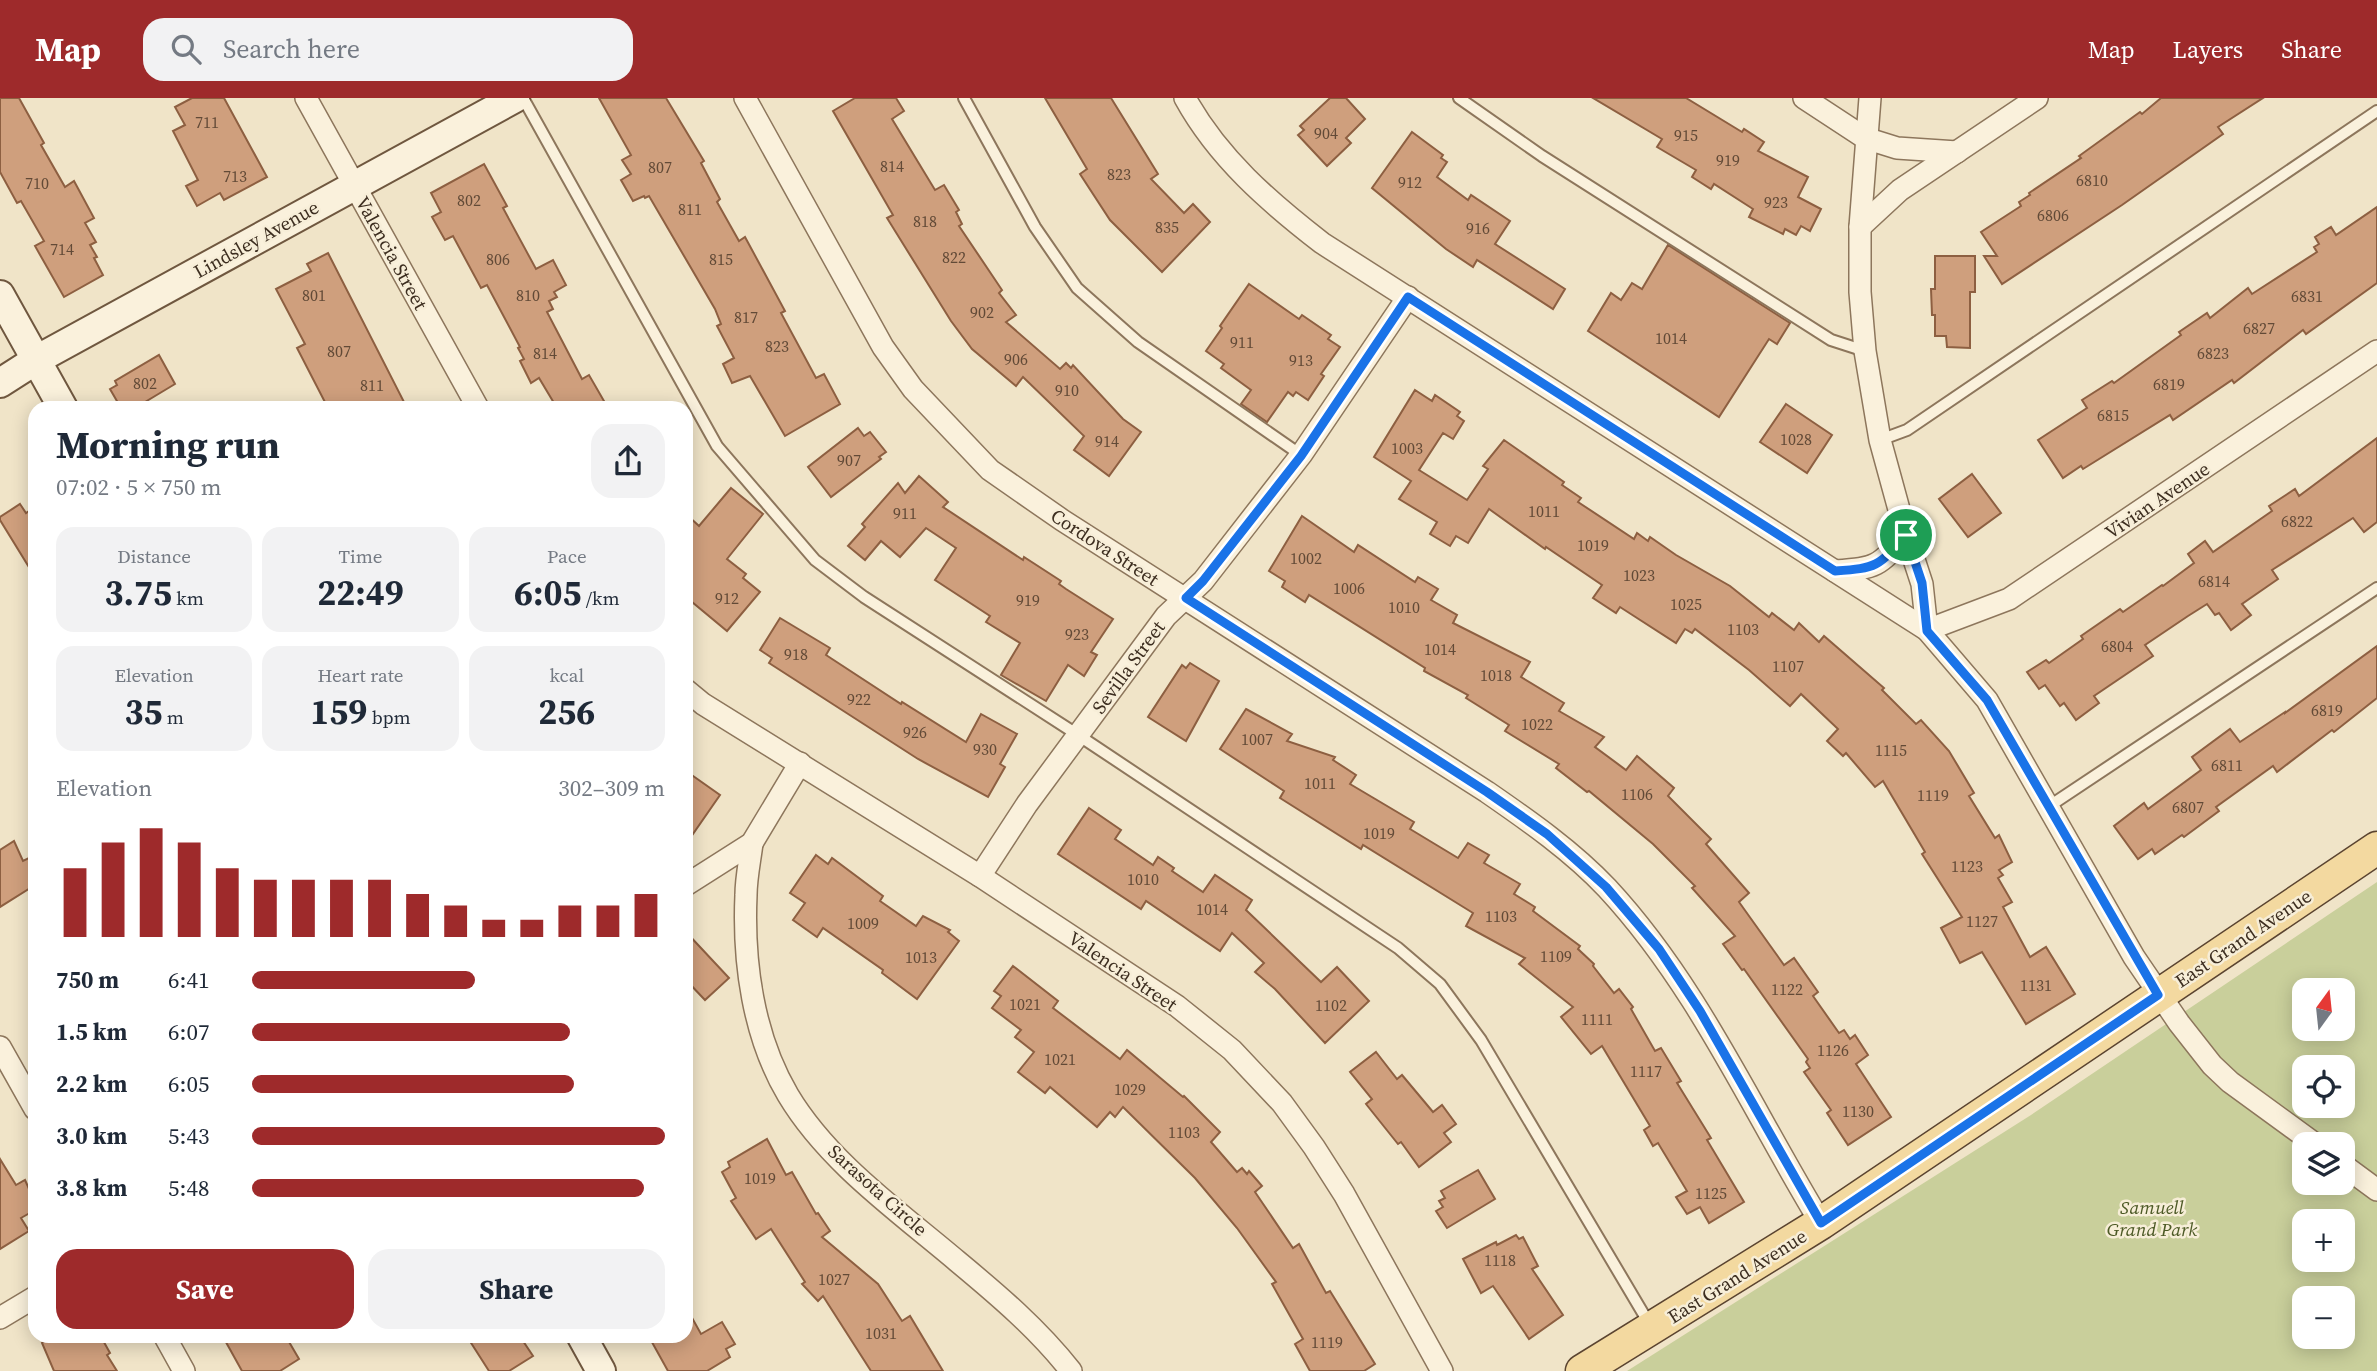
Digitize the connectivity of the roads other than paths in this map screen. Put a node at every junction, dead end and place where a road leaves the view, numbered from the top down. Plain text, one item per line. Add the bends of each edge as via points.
1 (306, 98) edge
2 (515, 98) edge
3 (523, 98) edge
4 (745, 98) edge
5 (964, 98) edge
6 (1185, 98) edge
7 (1459, 98) edge
8 (1804, 98) edge
9 (1870, 98) edge
10 (2037, 98) edge
11 (2377, 111) edge
12 (1865, 138) junction
13 (1957, 152) junction
14 (353, 185) junction
15 (1860, 227) junction
16 (0, 295) edge
17 (1408, 297) junction
18 (1865, 351) junction
19 (2377, 351) edge
20 (36, 360) junction
21 (0, 383) edge
22 (59, 401) edge
23 (474, 401) edge
24 (692, 401) edge
25 (693, 403) edge
26 (1880, 440) junction
27 (1301, 456) junction
28 (1906, 535) junction
29 (1835, 571) junction
30 (2377, 588) edge
31 (1186, 598) junction
32 (1927, 631) junction
33 (693, 696) edge
34 (1078, 735) junction
35 (800, 763) junction
36 (2048, 807) junction
37 (752, 843) junction
38 (2377, 848) edge
39 (980, 876) junction
40 (693, 881) edge
41 (2158, 995) junction
42 (0, 1047) edge
43 (28, 1097) edge
44 (2299, 1132) edge
45 (2355, 1174) edge
46 (2377, 1190) edge
47 (1821, 1223) junction
48 (28, 1301) edge
49 (0, 1318) edge
50 (1652, 1328) junction
51 (168, 1343) edge
52 (585, 1343) edge
53 (184, 1371) edge
54 (601, 1371) edge
55 (1071, 1371) edge
56 (1442, 1371) edge
57 (1582, 1371) edge

1 - 14 street, Valencia Street
2 - 14 street, Lindsley Avenue
3 - 24 lane
4 - 31 street, Cordova Street via 883,347 914,389 990,470
5 - 27 lane via 1035,227 1077,288 1138,342
6 - 17 street via 1231,163 1274,206 1322,243
7 - 18 lane via 1832,340
8 - 12 street
9 - 12 street
10 - 13 street
11 - 26 lane via 1907,430
12 - 13 street via 1896,148
12 - 15 street
13 - 15 street via 1899,190
14 - 20 street, Lindsley Avenue
14 - 23 street, Valencia Street
15 - 18 street
16 - 20 street
17 - 27 street, Sevilla Street
17 - 29 street
18 - 26 street
19 - 32 street, Vivian Avenue via 2009,599
20 - 21 street, Lindsley Avenue
20 - 22 street
25 - 34 lane via 717,446 815,560 864,597
26 - 28 street
27 - 31 street, Sevilla Street
28 - 29 street via 1884,561 1865,569
28 - 32 street via 1922,583
29 - 32 street
30 - 36 lane
31 - 34 street, Sevilla Street via 1166,616
31 - 47 street, Cordova Street via 1487,792 1547,834 1606,887 1659,949 1700,1011
32 - 36 street via 1987,700
33 - 35 street, Valencia Street
34 - 39 street, Sevilla Street
34 - 50 lane via 1398,948 1440,984 1481,1040
35 - 37 street
35 - 39 street, Valencia Street
36 - 41 street
37 - 40 street
37 - 55 street, Sarasota Circle via 746,954 757,1017 788,1095 858,1177 1020,1315
38 - 41 main road, East Grand Avenue
39 - 56 street, Valencia Street via 1177,1006 1232,1050 1282,1103 1344,1194
41 - 44 street via 2212,1065
41 - 47 main road, East Grand Avenue
42 - 43 street
45 - 46 street
47 - 50 main road, East Grand Avenue
48 - 49 street
50 - 57 main road, East Grand Avenue
51 - 53 street
52 - 54 street

